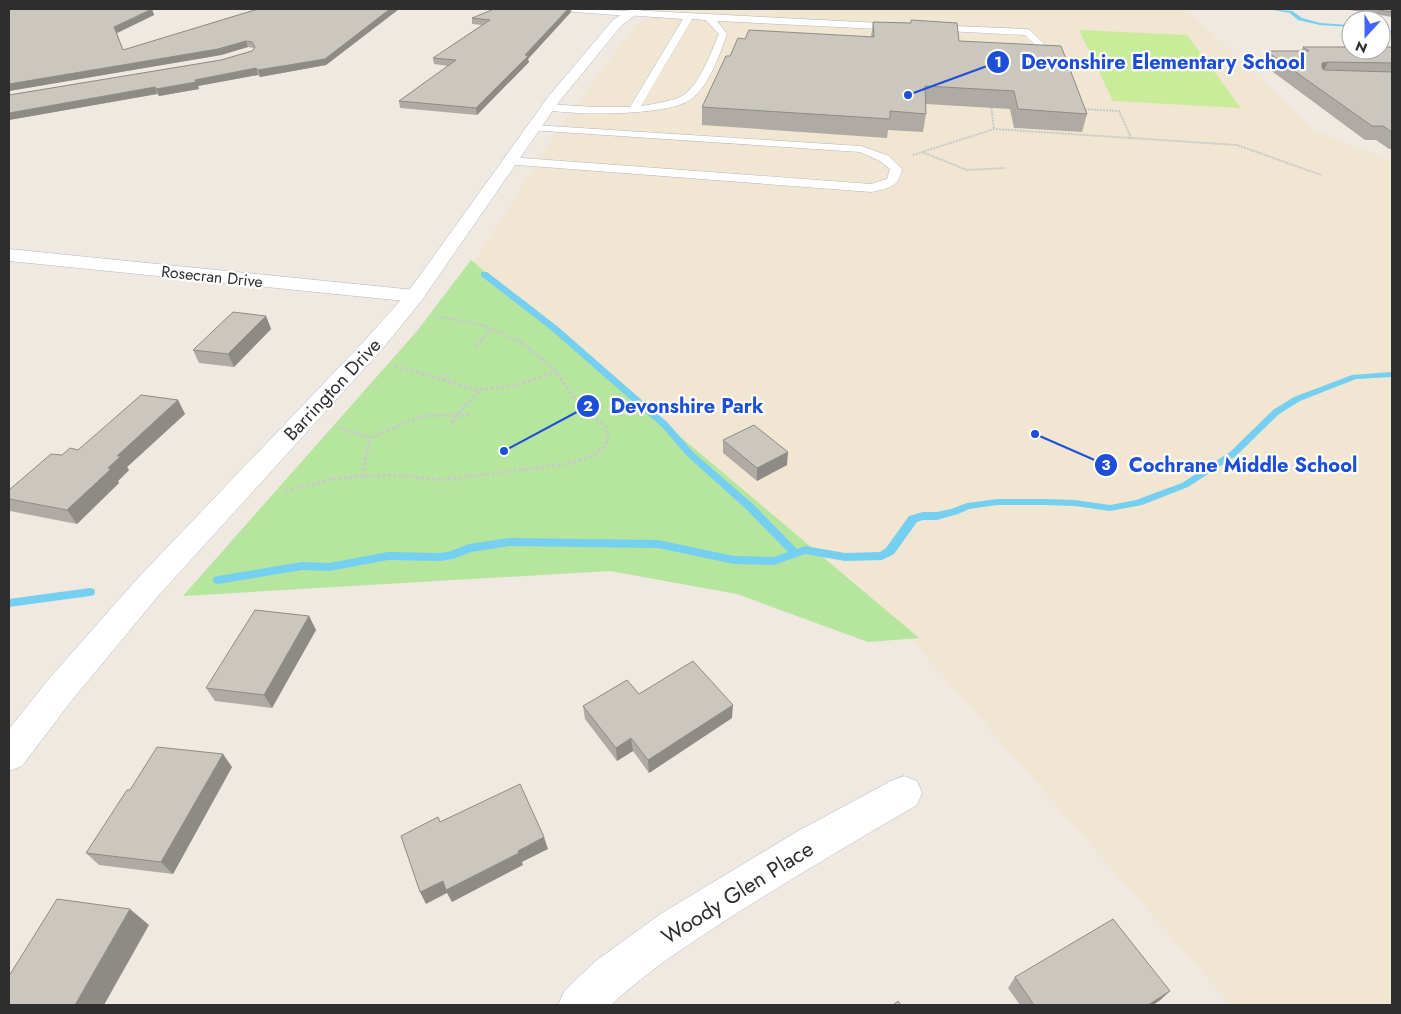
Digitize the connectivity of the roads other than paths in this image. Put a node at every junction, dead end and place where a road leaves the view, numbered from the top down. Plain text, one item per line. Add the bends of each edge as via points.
1 (574, 9) edge
2 (633, 11) edge
3 (688, 18) junction
4 (709, 18) junction
5 (910, 27) edge
6 (920, 28) edge
7 (1042, 47) edge
8 (547, 107) junction
9 (633, 110) junction
10 (533, 128) junction
11 (509, 161) junction
12 (9, 255) edge
13 (415, 296) junction
14 (9, 755) edge
15 (904, 793) dead end
16 (580, 1005) edge

1 - 2 street
2 - 3 lane
2 - 8 street, Barrington Drive via 604,37
3 - 4 lane
3 - 9 lane
4 - 5 lane
4 - 9 lane via 723,34 708,72 687,98
6 - 7 lane via 1028,32
8 - 9 lane
8 - 10 street, Barrington Drive
10 - 11 street, Barrington Drive
10 - 11 lane via 861,149 890,160 896,169 895,178 888,184 871,188
11 - 13 street, Barrington Drive
12 - 13 street, Rosecran Drive
13 - 14 street, Barrington Drive via 148,587
15 - 16 street, Woody Glen Place via 812,844 677,928 612,975

